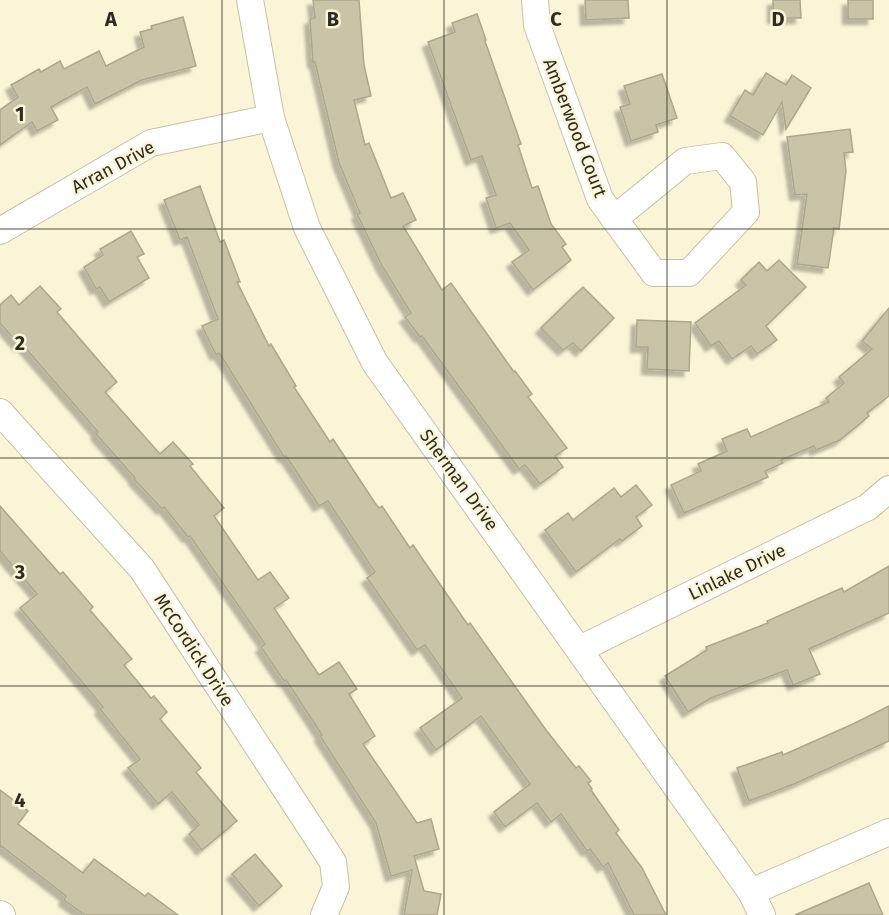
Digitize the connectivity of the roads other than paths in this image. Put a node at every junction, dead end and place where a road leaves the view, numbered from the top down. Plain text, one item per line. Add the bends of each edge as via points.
1 (250, 0) edge
2 (535, 0) edge
3 (271, 118) junction
4 (614, 219) junction
5 (0, 231) edge
6 (0, 412) edge
7 (889, 489) edge
8 (580, 649) junction
9 (889, 832) edge
10 (751, 892) junction
11 (324, 915) edge
12 (762, 915) edge

1 - 3 street, Sherman Drive
2 - 4 street, Amberwood Court via 537,25 600,199
3 - 5 street, Arran Drive via 150,143
3 - 8 street, Sherman Drive via 307,228 375,363
4 - 4 street, Amberwood Court via 685,161 722,156 743,182 746,212 689,273 654,273
6 - 11 street, McCordick Drive via 142,569 333,862 336,887
7 - 8 street, Linlake Drive via 868,507
8 - 10 street, Sherman Drive
9 - 10 street
10 - 12 street, Sherman Drive

